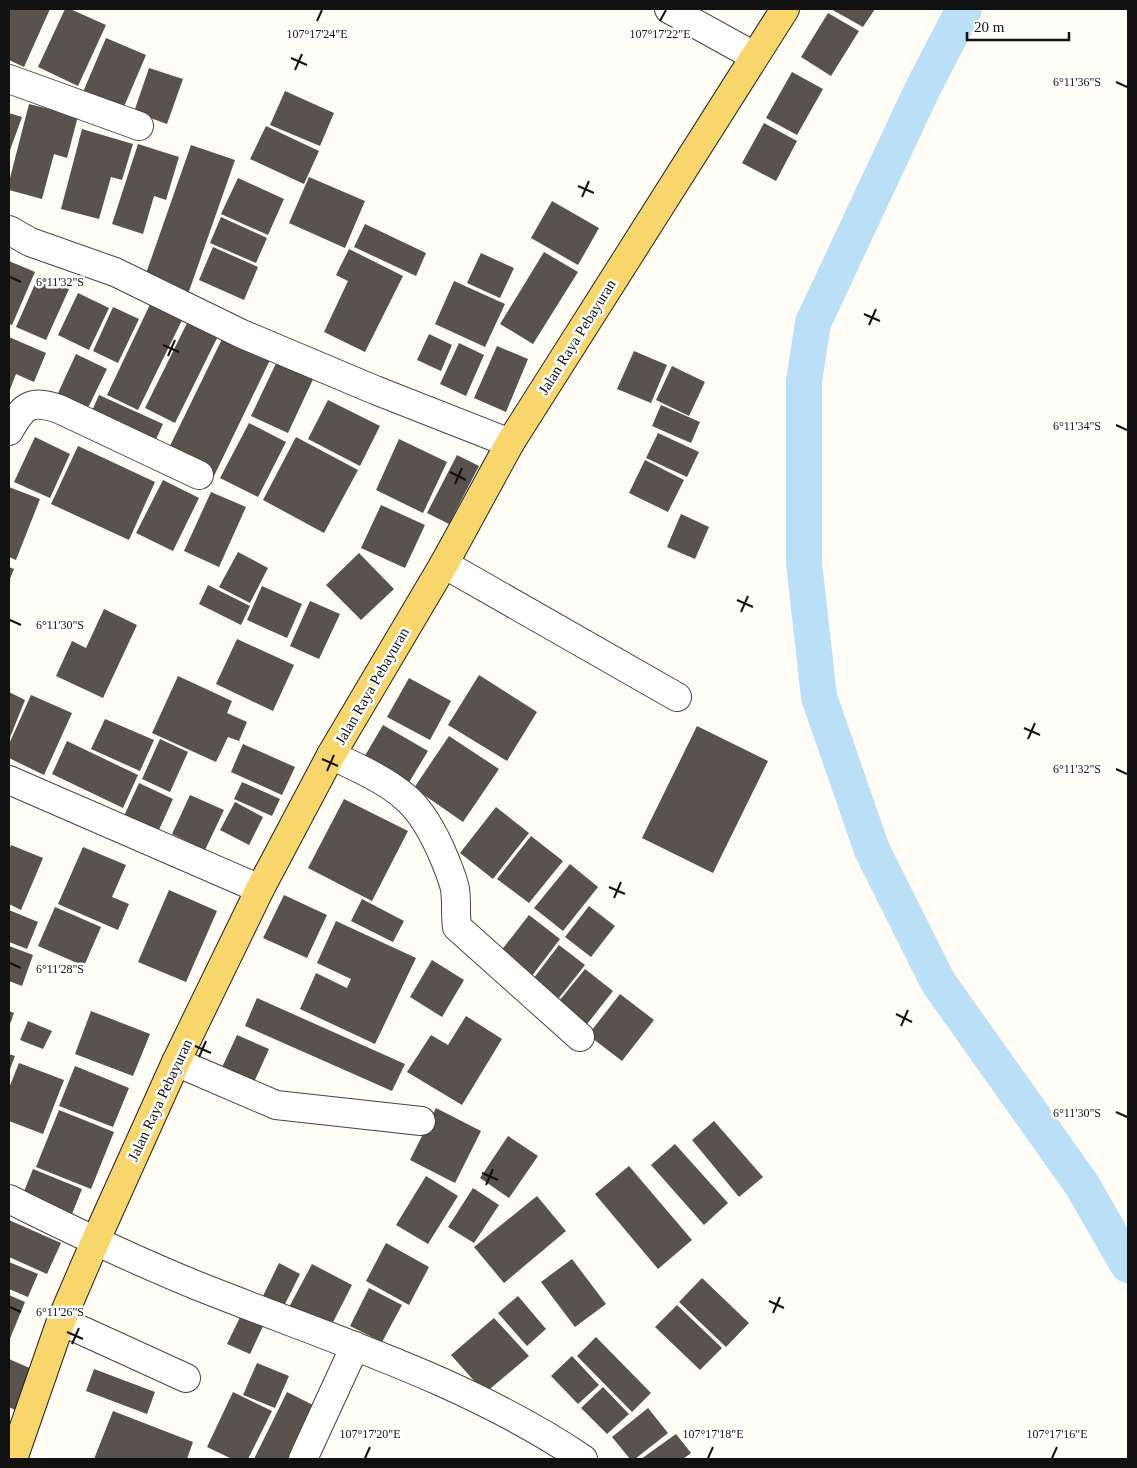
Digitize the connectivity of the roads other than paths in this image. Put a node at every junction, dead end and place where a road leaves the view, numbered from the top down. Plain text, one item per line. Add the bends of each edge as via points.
1 (668, 9) edge
2 (785, 9) edge
3 (754, 56) junction
4 (9, 79) edge
5 (139, 126) dead end
6 (9, 230) edge
7 (9, 431) edge
8 (510, 443) junction
9 (199, 475) dead end
10 (444, 564) junction
11 (677, 697) dead end
12 (332, 755) junction
13 (9, 780) edge
14 (260, 888) junction
15 (580, 1037) dead end
16 (176, 1062) junction
17 (421, 1120) dead end
18 (9, 1200) edge
19 (95, 1242) junction
20 (61, 1321) junction
21 (355, 1346) junction
22 (186, 1378) dead end
23 (13, 1459) edge
24 (303, 1459) edge
25 (584, 1459) edge

1 - 3 street
2 - 3 main road, Jalan Raya Pebayuran
3 - 8 main road, Jalan Raya Pebayuran
4 - 5 street
6 - 8 street via 30,242 115,272 242,334
7 - 9 street via 18,414 27,406 46,405
8 - 10 main road, Jalan Raya Pebayuran
10 - 11 street
10 - 12 main road, Jalan Raya Pebayuran
12 - 14 main road, Jalan Raya Pebayuran
12 - 15 street via 388,786 415,807 439,845 450,874 455,889 457,927
13 - 14 street
14 - 16 main road, Jalan Raya Pebayuran
16 - 17 street via 276,1106
16 - 19 main road, Jalan Raya Pebayuran
18 - 19 street
19 - 20 main road, Jalan Raya Pebayuran
19 - 21 street via 198,1286
20 - 22 street
20 - 23 main road, Jalan Raya Pebayuran
21 - 24 street
21 - 25 street via 522,1422

